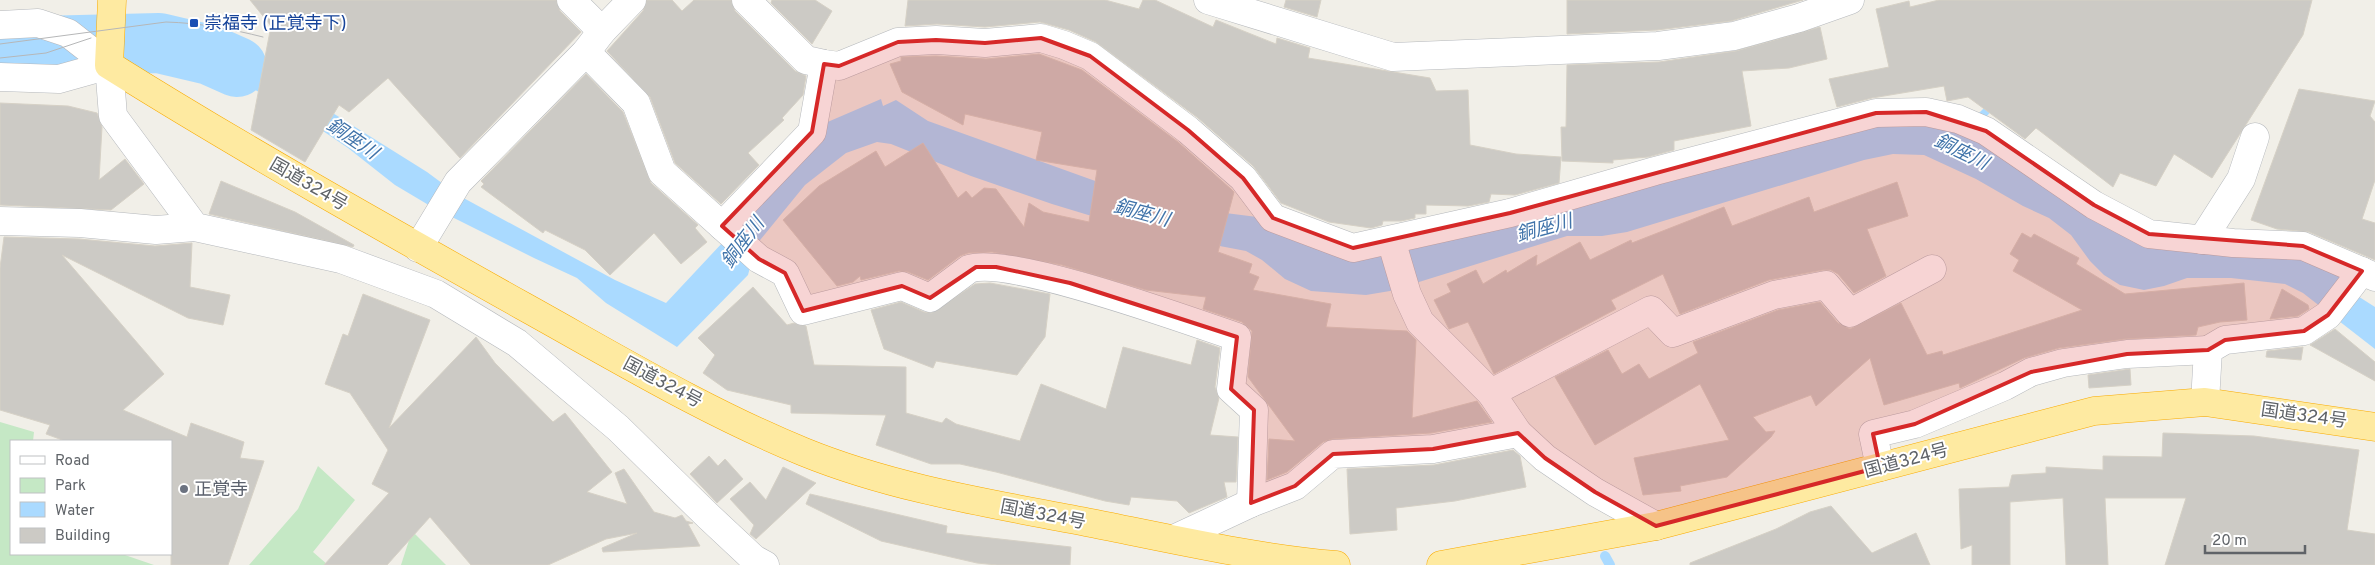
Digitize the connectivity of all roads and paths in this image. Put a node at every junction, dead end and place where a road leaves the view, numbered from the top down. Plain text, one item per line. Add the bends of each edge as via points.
1 (112, 0) edge
2 (571, 0) edge
3 (632, 0) edge
4 (746, 0) edge
5 (1208, 0) edge
6 (1850, 0) edge
7 (0, 25) edge
8 (594, 41) junction
9 (824, 64) junction
10 (110, 65) junction
11 (0, 77) edge
12 (2255, 137) dead end
13 (0, 221) edge
14 (195, 227) junction
15 (725, 228) junction
16 (1391, 240) junction
17 (2202, 240) junction
18 (418, 248) junction
19 (1932, 269) dead end
20 (2368, 274) edge
21 (2208, 350) junction
22 (1491, 393) junction
23 (2206, 402) junction
24 (2375, 426) edge
25 (1518, 433) junction
26 (1880, 467) junction
27 (1251, 503) junction
28 (1656, 526) junction
29 (1174, 539) junction
30 (765, 565) edge
31 (1336, 565) edge
32 (1441, 565) edge

1 - 10 highway
2 - 8 street
3 - 8 street
4 - 9 street via 806,60
5 - 6 street via 1393,57 1658,46 1734,36
7 - 10 street via 38,23 68,33
8 - 15 street via 636,103 662,172
8 - 18 street via 458,182
9 - 15 street via 812,132
9 - 16 street via 839,66 898,42 985,43 1041,38 1064,45 1090,56 1188,130 1243,178 1273,218 1352,248
10 - 11 street via 59,78
10 - 14 street via 113,116
10 - 18 highway, 国道324号
12 - 17 street via 2241,179
13 - 14 street via 80,223 156,230
14 - 30 street via 341,259 436,294 517,343 618,428 754,559
15 - 27 street via 759,260 785,273 803,311 902,286 930,298 969,270 996,267 1070,283 1237,337 1231,388 1254,410
16 - 17 street via 1510,213 1655,170 1876,113 1926,112 1958,119 1986,131 2094,205 2149,234
16 - 22 street via 1407,294 1420,322
17 - 20 street via 2303,246
18 - 29 highway, 国道324号 via 698,402 804,452 876,477 943,494
19 - 22 street via 1850,313 1826,285 1774,295 1673,332 1651,310
20 - 21 street via 2328,315 2304,331 2225,340
21 - 23 street
21 - 26 street via 2127,354 2063,363 2032,372 1915,424 1873,434
22 - 25 street
23 - 24 highway, 国道324号
23 - 26 highway, 国道324号 via 2094,412
25 - 27 street via 1433,449 1333,454 1295,486
25 - 28 street via 1545,458 1595,492
26 - 28 highway, 国道324号
27 - 29 street
28 - 32 highway, 国道324号
29 - 31 highway, 国道324号 via 1280,559

